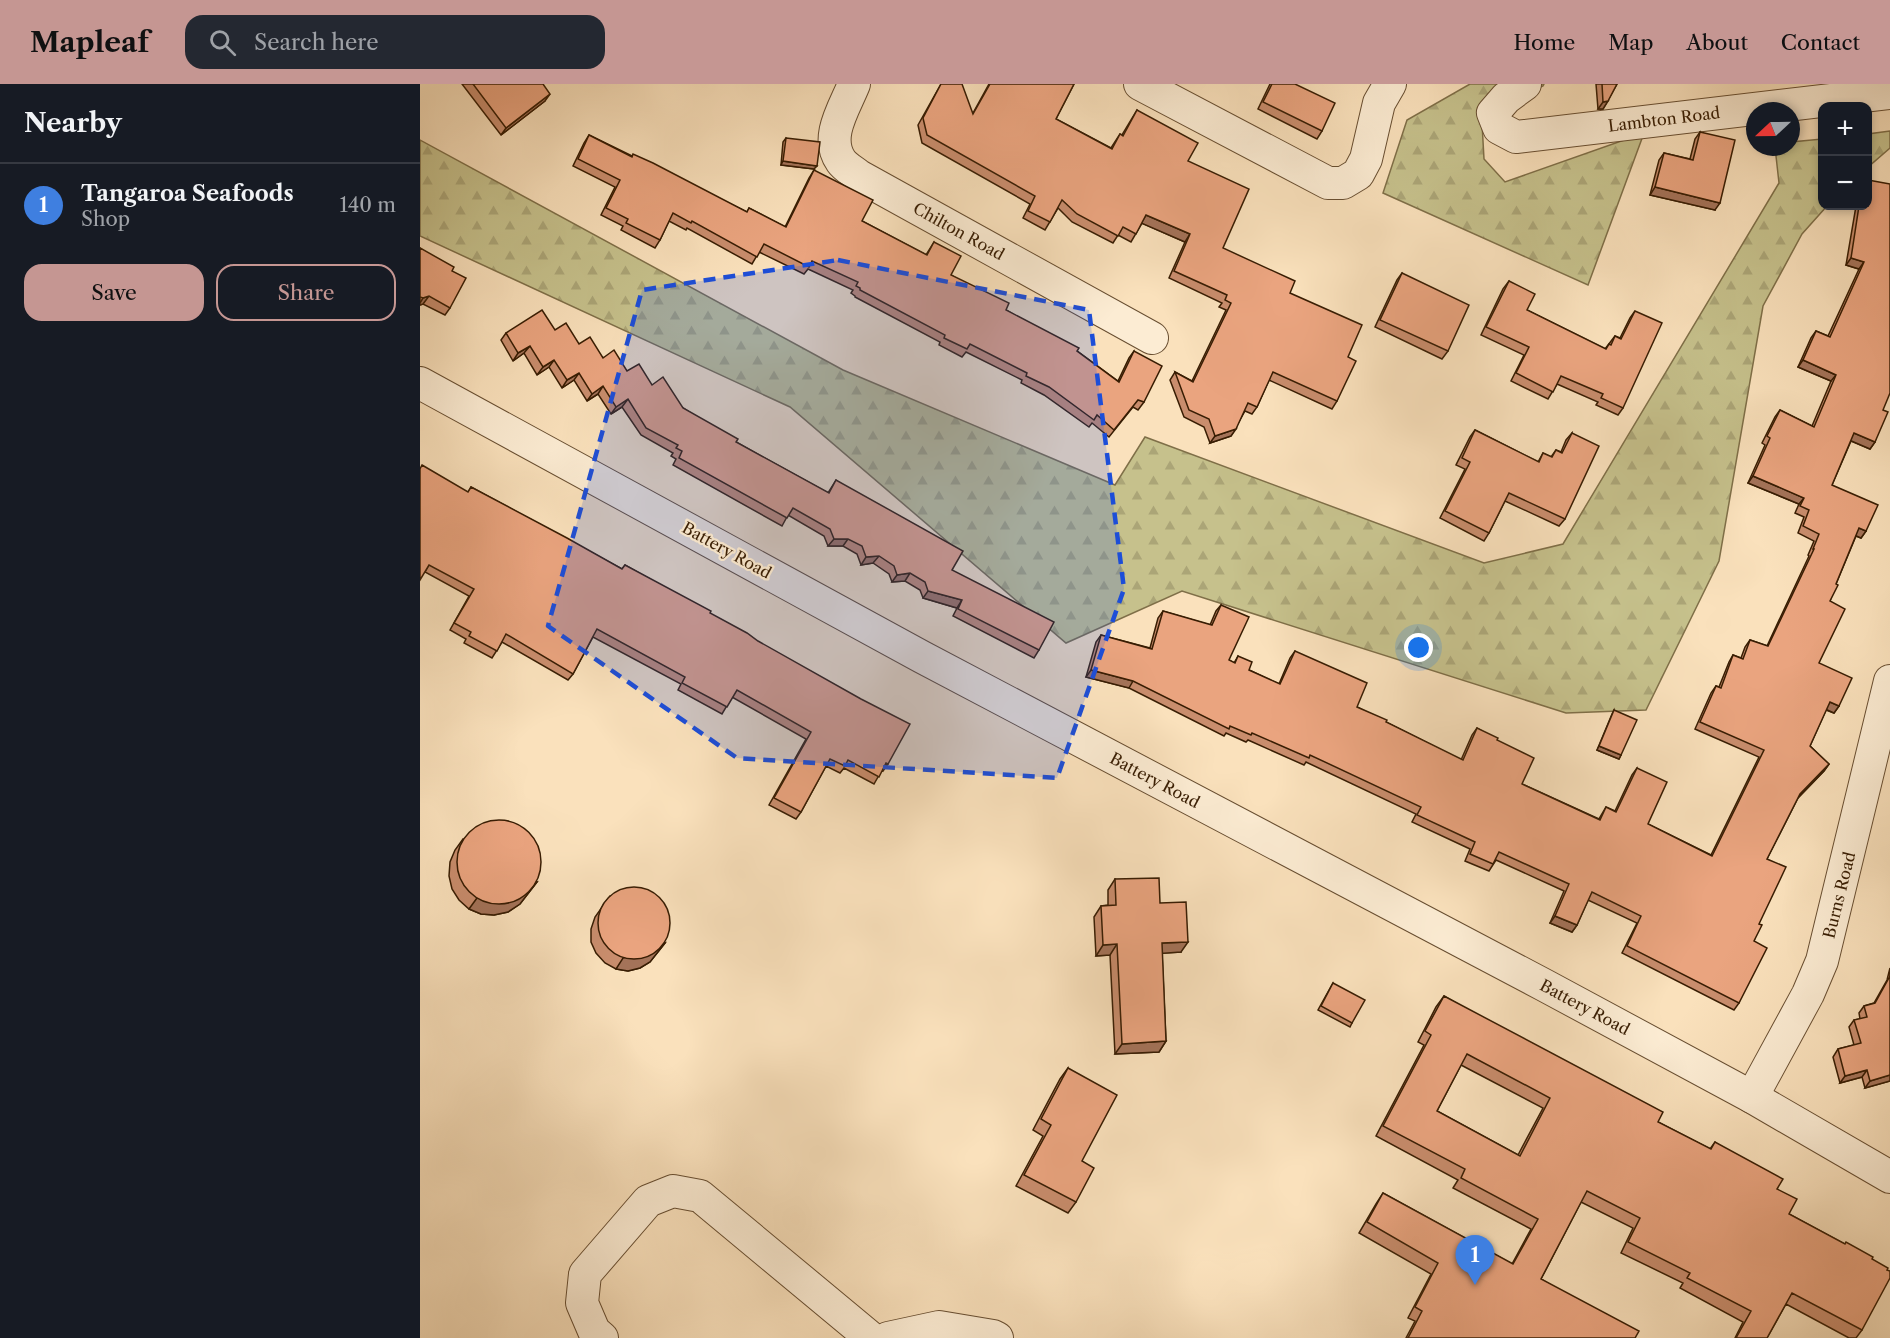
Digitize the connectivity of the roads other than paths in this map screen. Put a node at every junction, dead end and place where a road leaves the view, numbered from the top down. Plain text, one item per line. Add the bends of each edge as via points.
1 (854, 84) edge
2 (1140, 84) edge
3 (1390, 84) edge
4 (1525, 84) edge
5 (1890, 93) edge
6 (1152, 338) dead end
7 (420, 383) edge
8 (1890, 681) edge
9 (1752, 1097) junction
10 (1890, 1177) edge
11 (602, 1338) edge
12 (871, 1338) edge
13 (888, 1338) edge
14 (997, 1338) edge

1 - 6 street, Chilton Road via 834,133 841,162 859,176
2 - 3 street via 1328,183 1343,183 1358,174 1366,159 1379,103
4 - 5 street, Lambton Road via 1493,113 1499,128 1516,137
7 - 9 street, Battery Road via 922,657
8 - 9 street, Burns Road via 1822,961
9 - 10 street, Battery Road
11 - 12 street via 594,1331 582,1303 585,1274 648,1202 673,1191 700,1196
13 - 14 street via 939,1327

